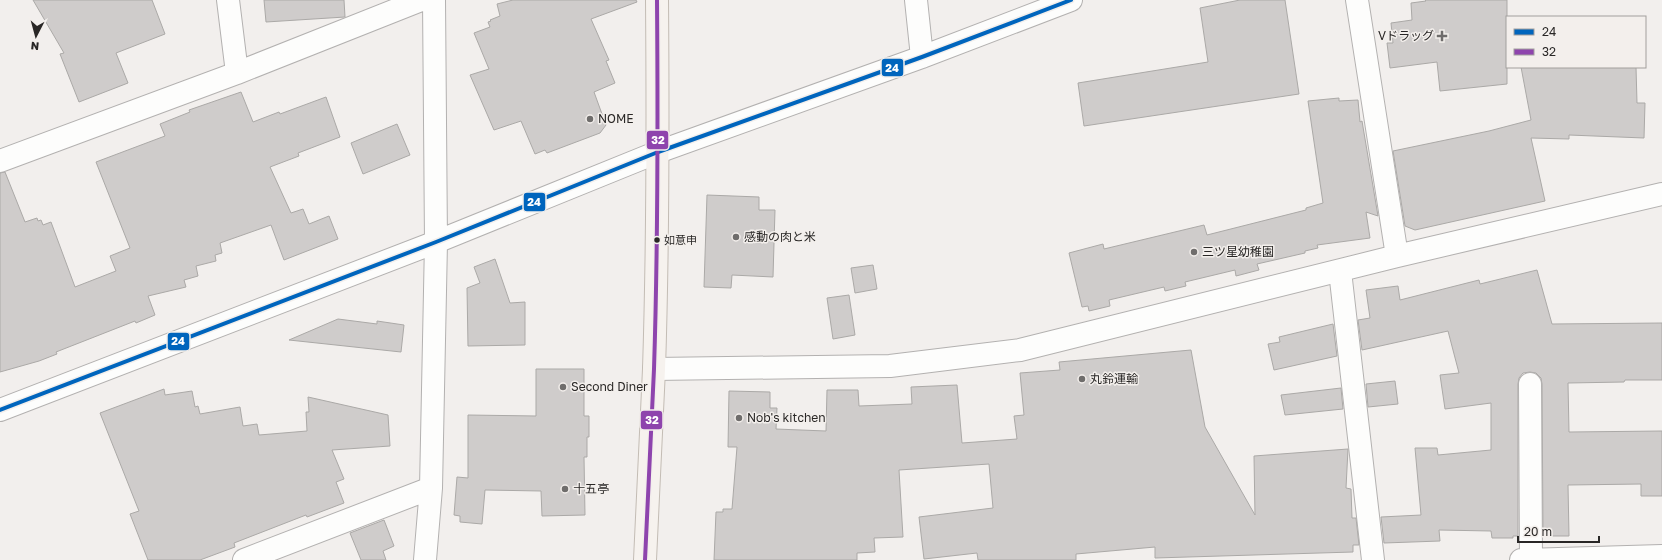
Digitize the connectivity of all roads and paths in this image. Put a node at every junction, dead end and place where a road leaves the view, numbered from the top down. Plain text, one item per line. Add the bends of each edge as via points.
1 (228, 0) edge
2 (421, 0) edge
3 (434, 0) edge
4 (657, 0) edge
5 (916, 0) edge
6 (1071, 0) edge
7 (1357, 0) edge
8 (922, 56) junction
9 (237, 73) junction
10 (658, 152) junction
11 (0, 161) edge
12 (1662, 194) edge
13 (436, 242) junction
14 (1397, 256) junction
15 (1340, 271) junction
16 (654, 369) junction
17 (1530, 384) dead end
18 (0, 410) edge
19 (431, 488) junction
20 (1662, 556) edge
21 (244, 560) edge
22 (425, 560) edge
23 (645, 560) edge
24 (1373, 560) edge
25 (1521, 560) edge
26 (1531, 560) edge

1 - 9 street
2 - 9 street
3 - 13 street
4 - 10 main road
5 - 8 street
6 - 8 street
7 - 14 street
8 - 10 street
9 - 11 street
10 - 13 street
10 - 16 main road
12 - 14 street
13 - 18 street
13 - 19 street
14 - 15 street
15 - 16 street via 1020,350 890,366
15 - 24 street
16 - 23 main road
17 - 26 street
19 - 21 street
19 - 22 street
20 - 26 street
25 - 26 street

